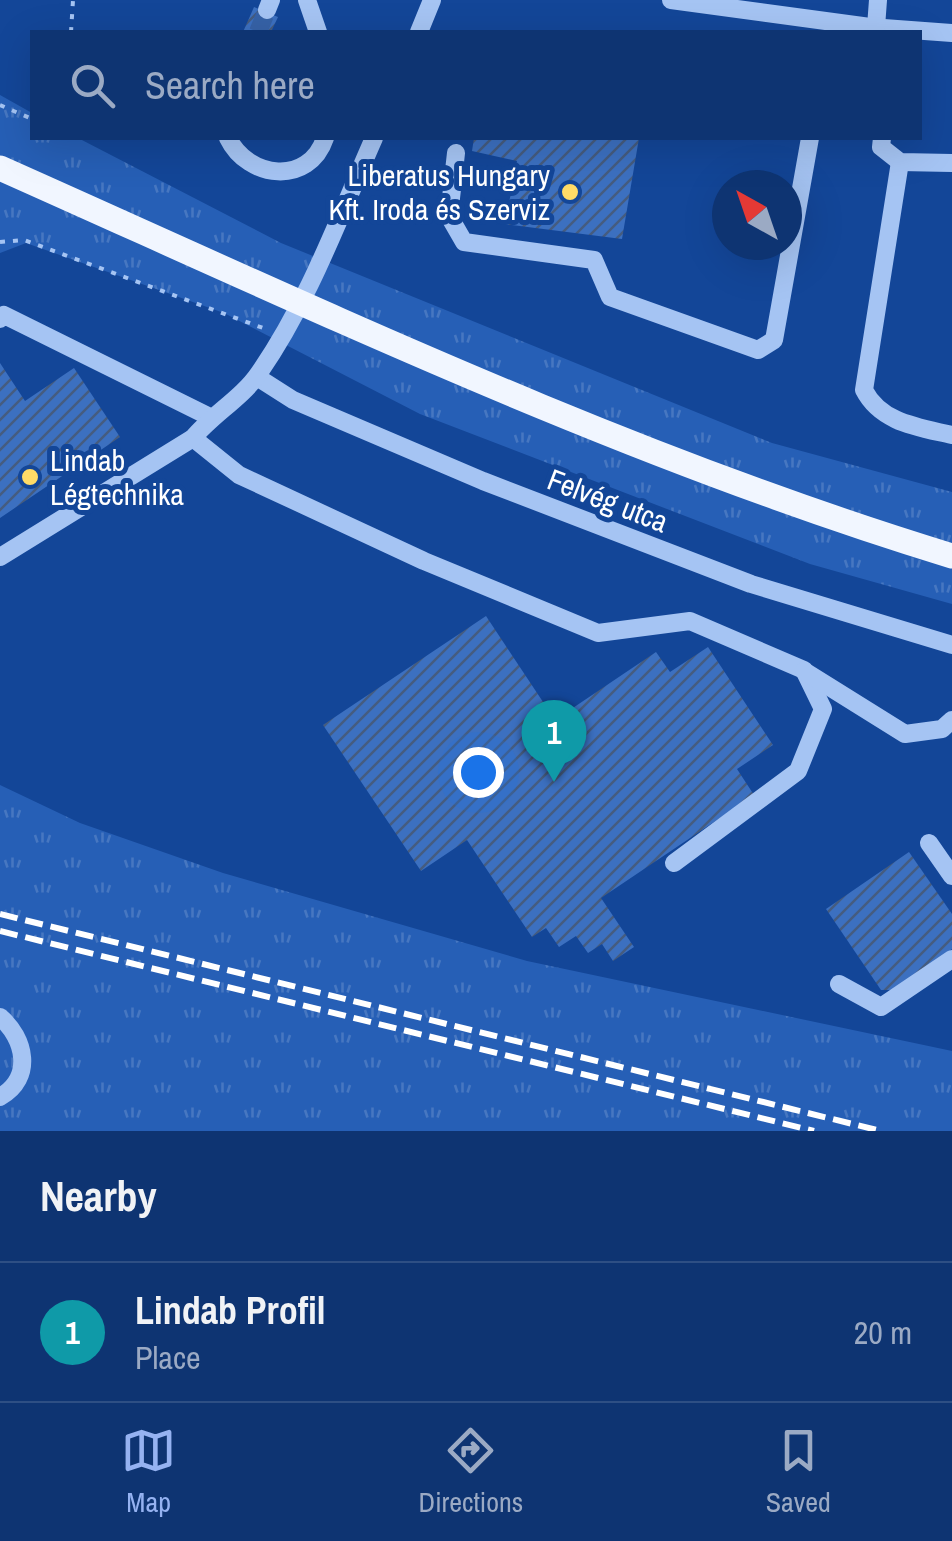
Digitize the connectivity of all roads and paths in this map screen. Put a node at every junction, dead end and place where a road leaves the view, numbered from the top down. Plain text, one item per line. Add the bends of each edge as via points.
1 (73, 0) edge
2 (307, 0) edge
3 (432, 0) edge
4 (671, 0) edge
5 (878, 0) edge
6 (829, 27) edge
7 (887, 29) edge
8 (71, 30) edge
9 (317, 30) edge
10 (420, 30) edge
11 (922, 31) edge
12 (952, 33) edge
13 (0, 105) edge
14 (30, 118) edge
15 (229, 140) edge
16 (324, 140) edge
17 (373, 140) edge
18 (810, 140) edge
19 (882, 140) edge
20 (456, 153) dead end
21 (900, 162) junction
22 (952, 163) edge
23 (0, 168) edge
24 (0, 242) edge
25 (302, 302) junction
26 (0, 318) edge
27 (281, 338) junction
28 (257, 376) junction
29 (210, 417) junction
30 (952, 435) edge
31 (193, 438) junction
32 (0, 556) edge
33 (952, 556) edge
34 (952, 645) edge
35 (804, 670) junction
36 (952, 720) edge
37 (929, 843) dead end
38 (674, 863) dead end
39 (952, 876) edge
40 (952, 959) edge
41 (839, 984) dead end
42 (0, 1017) edge
43 (0, 1097) edge

1 - 8 path
2 - 9 lane
3 - 10 lane
4 - 6 lane
5 - 7 lane
6 - 7 lane
11 - 12 lane
13 - 14 path
15 - 16 lane via 251,163 280,174 310,162
17 - 25 lane
18 - 20 lane via 774,340 758,350 610,297 594,260 464,242 449,216
19 - 21 lane
21 - 22 lane
21 - 30 lane via 864,390 872,405 903,424
23 - 25 main road
24 - 27 path via 24,240
25 - 27 lane
25 - 33 main road via 598,429
26 - 29 lane
27 - 28 lane
28 - 29 lane
28 - 34 lane, Felvég utca via 292,400 483,482 751,584
29 - 31 lane
31 - 32 lane
31 - 35 lane via 239,475 598,633 690,621
35 - 36 lane via 905,734 942,729
35 - 38 lane via 823,709 798,771
37 - 39 lane
40 - 41 lane via 881,1007
42 - 43 lane via 18,1035 24,1056 21,1075

